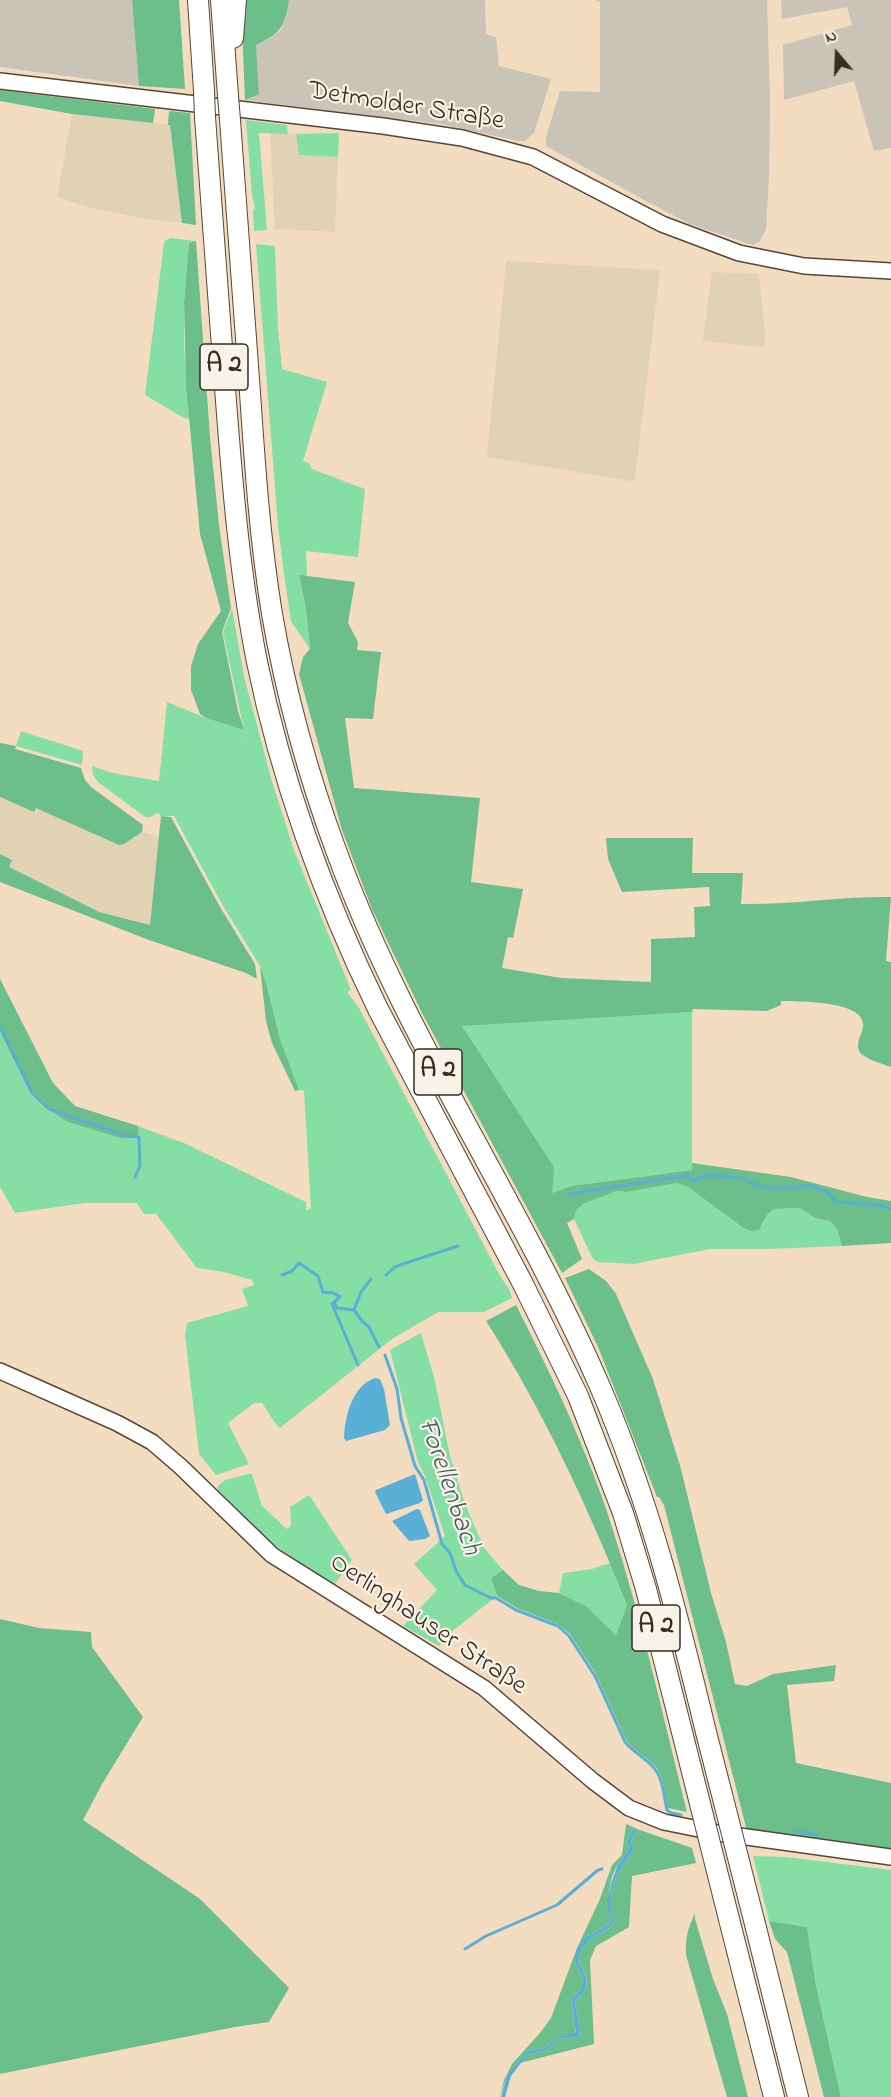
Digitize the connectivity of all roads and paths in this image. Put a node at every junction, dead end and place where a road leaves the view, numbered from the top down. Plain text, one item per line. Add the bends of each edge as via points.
1 (192, 0) edge
2 (198, 0) edge
3 (221, 0) edge
4 (236, 0) edge
5 (199, 22) junction
6 (0, 81) edge
7 (227, 88) junction
8 (891, 271) edge
9 (0, 1371) edge
10 (891, 1857) edge
11 (774, 2097) edge
12 (798, 2097) edge

1 - 5 highway
2 - 5 highway, A 2
3 - 7 highway, A 2
4 - 7 highway
5 - 11 highway, A 2, bridge via 241,565 258,664 288,785 360,972 524,1284 578,1396 623,1513 646,1589
6 - 8 main road, Detmolder Straße via 462,138 533,157 662,224 739,253 804,266
7 - 12 highway, A 2, bridge via 264,562 287,685 320,804 354,898 403,1005 558,1299 629,1456 654,1529
9 - 10 main road, Oerlinghauser Straße via 152,1442 272,1555 484,1688 629,1808 664,1822 718,1833

